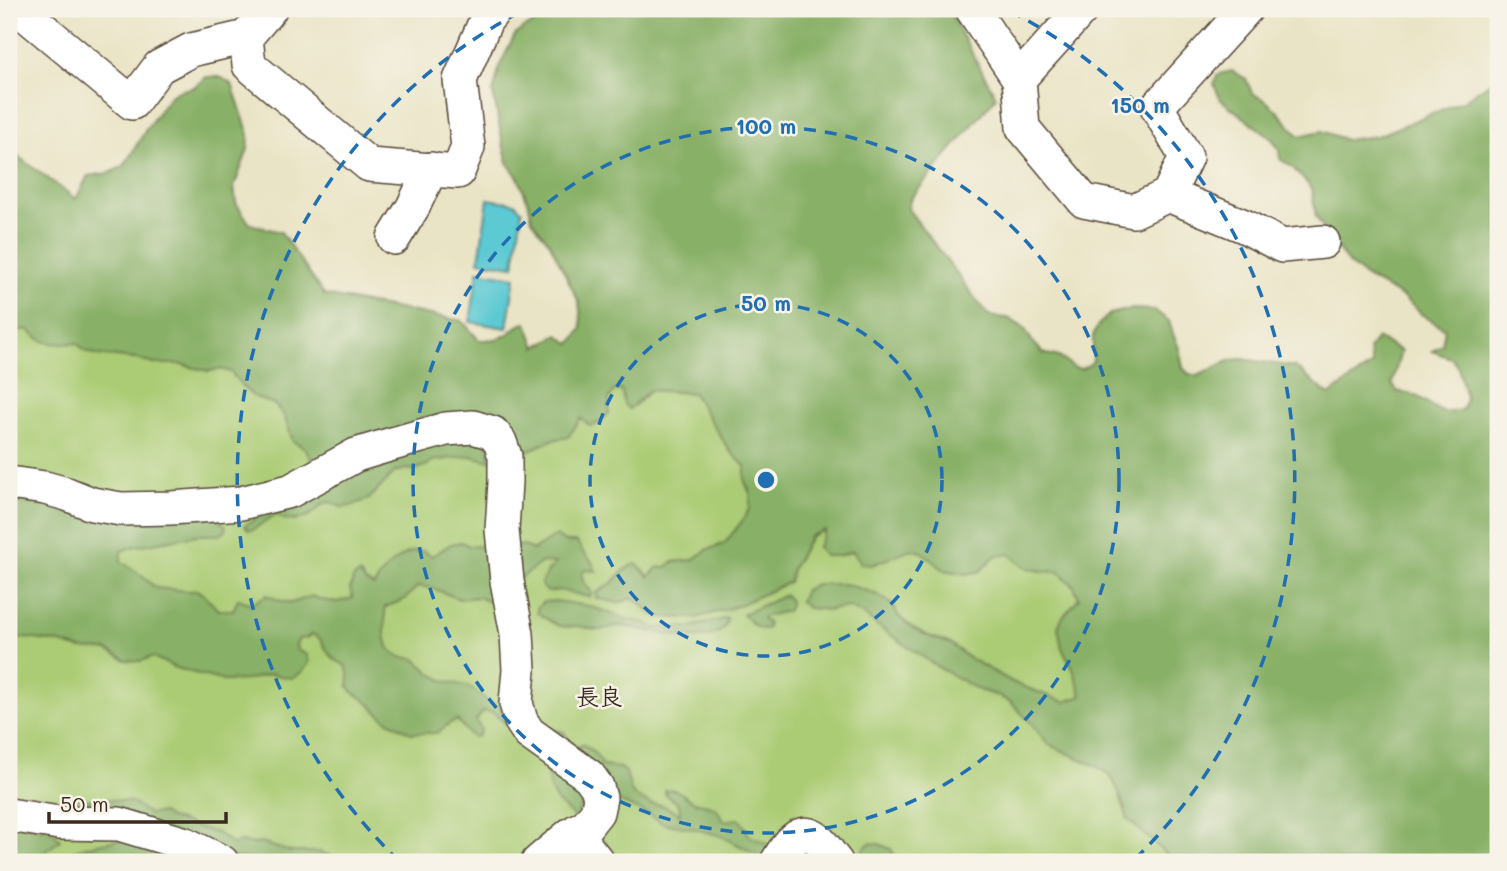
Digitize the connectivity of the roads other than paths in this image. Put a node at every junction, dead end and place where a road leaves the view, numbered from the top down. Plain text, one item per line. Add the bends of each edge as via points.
1 (270, 9) edge
2 (495, 9) edge
3 (972, 9) edge
4 (1082, 9) edge
5 (1246, 9) edge
6 (41, 16) edge
7 (246, 37) junction
8 (1019, 79) junction
9 (430, 169) junction
10 (1168, 195) junction
11 (394, 238) dead end
12 (1323, 242) dead end
13 (9, 483) edge
14 (9, 815) edge
15 (578, 830) junction
16 (222, 862) edge
17 (538, 862) edge
18 (598, 862) edge
19 (777, 862) edge
20 (836, 862) edge

1 - 7 street
2 - 9 street via 460,80 468,147 458,172
3 - 8 street
4 - 8 street
5 - 10 street via 1157,107 1186,157
6 - 7 street via 132,103 159,67 191,50
7 - 9 street via 249,65 369,164
8 - 10 street via 1023,128 1084,201 1134,211
9 - 11 street
10 - 12 street via 1282,246
13 - 15 street via 121,509 240,503 290,492 356,454 389,444 446,429 473,427 492,433 505,456 502,530 517,634 516,703 529,733 589,776 597,787 597,812
14 - 16 street via 59,823 119,824 186,844
15 - 17 street
15 - 18 street
19 - 20 street via 792,839 811,835

